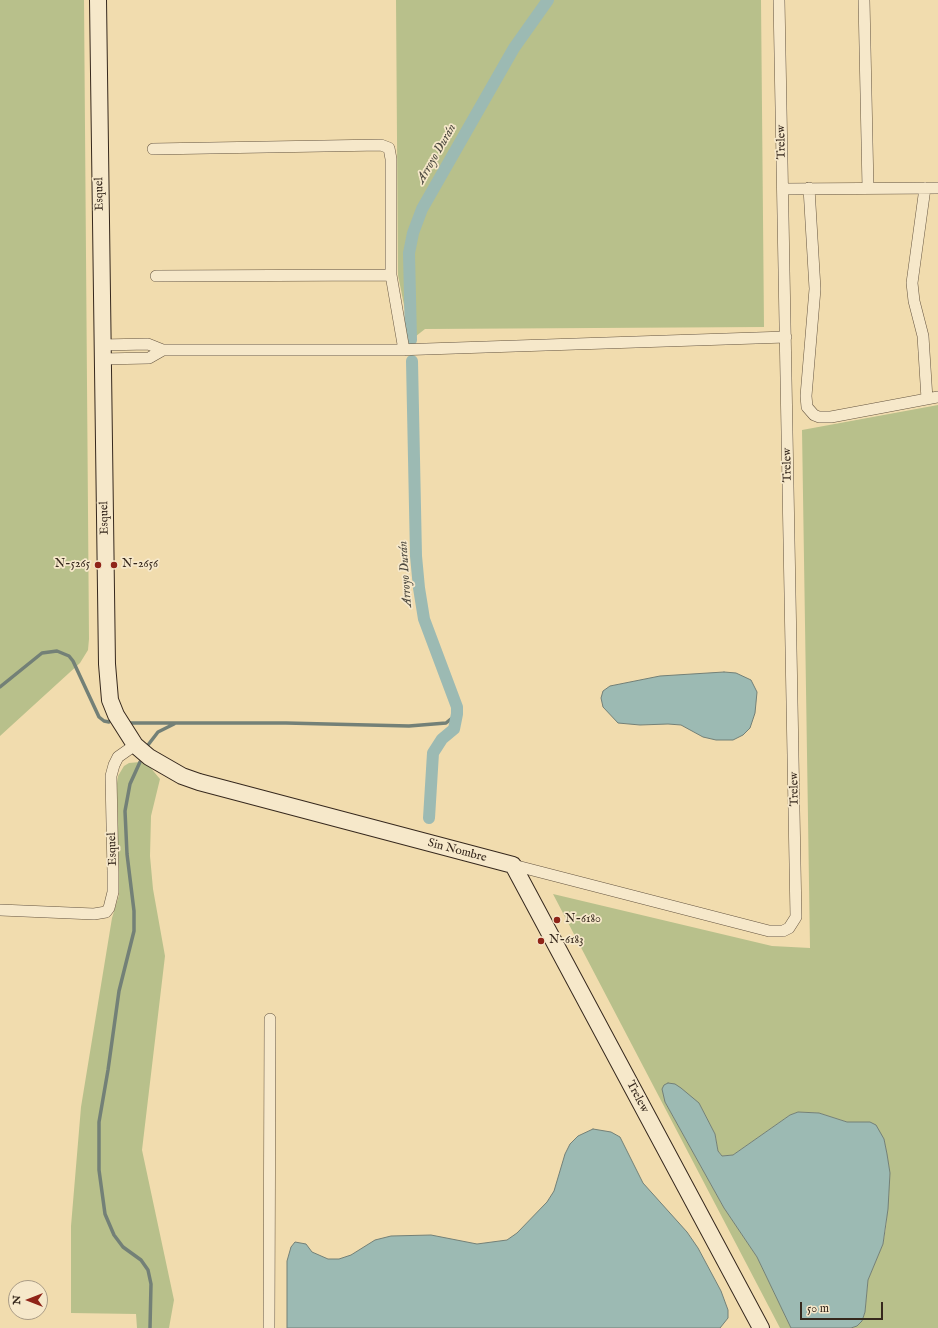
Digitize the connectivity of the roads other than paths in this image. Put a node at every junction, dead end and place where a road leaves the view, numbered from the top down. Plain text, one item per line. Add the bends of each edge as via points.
1 (98, 0) edge
2 (779, 0) edge
3 (864, 0) edge
4 (153, 149) dead end
5 (809, 188) junction
6 (868, 188) junction
7 (925, 188) junction
8 (938, 188) edge
9 (783, 189) junction
10 (391, 275) junction
11 (156, 276) dead end
12 (786, 337) junction
13 (404, 350) junction
14 (102, 352) junction
15 (933, 398) edge
16 (135, 744) junction
17 (513, 865) junction
18 (0, 910) edge
19 (789, 928) joint
20 (270, 1019) dead end
21 (269, 1328) edge
22 (762, 1328) edge

1 - 14 main road, Esquel
2 - 9 street, Trelew
3 - 6 street
4 - 10 street via 385,146 392,159
5 - 6 street
5 - 9 street
5 - 15 street via 815,289 807,407 819,417 831,417
6 - 7 street
7 - 8 street
7 - 15 street via 913,272 913,292
9 - 12 street, Trelew
10 - 11 street
10 - 13 street
12 - 13 street
12 - 19 street, Trelew via 797,909 794,924
13 - 14 street via 163,350 148,344
14 - 16 main road, Esquel via 108,682 110,700 116,715
16 - 17 main road, Sin Nombre via 165,767 199,782
16 - 18 street, Esquel via 118,757 111,776 113,892 106,912 94,914
17 - 19 street, Sin Nombre via 769,930 783,931
17 - 22 main road, Trelew
20 - 21 street

